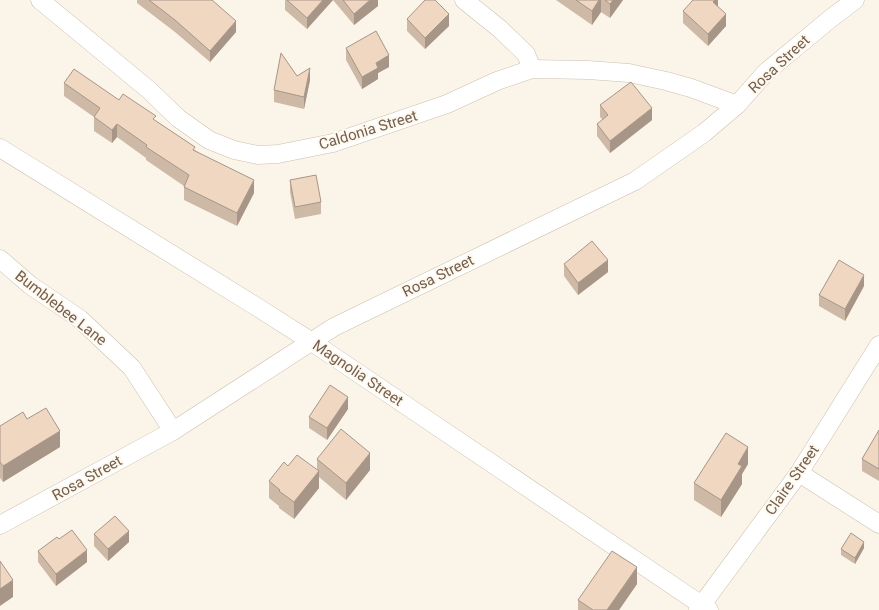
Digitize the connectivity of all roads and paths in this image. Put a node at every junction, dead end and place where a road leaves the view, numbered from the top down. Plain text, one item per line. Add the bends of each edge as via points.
1 (40, 0) edge
2 (464, 0) edge
3 (855, 0) edge
4 (532, 69) junction
5 (737, 105) junction
6 (0, 148) edge
7 (0, 259) edge
8 (312, 342) junction
9 (876, 356) edge
10 (173, 431) junction
11 (799, 473) junction
12 (879, 524) edge
13 (0, 525) edge
14 (703, 609) edge

1 - 4 street, Caldonia Street via 178,118 209,140 234,150 258,154 278,154 333,143 447,104
2 - 4 street via 526,54
3 - 5 street, Rosa Street via 766,72
4 - 5 street, Caldonia Street via 629,73 691,88
5 - 8 street, Rosa Street via 704,133 635,180 334,327
6 - 8 street, Magnolia Street
7 - 10 street, Bumblebee Lane via 30,285 80,319 132,368
8 - 10 street, Rosa Street
8 - 14 street, Magnolia Street
9 - 11 street, Claire Street
10 - 13 street, Rosa Street
11 - 12 street
11 - 14 street, Claire Street

